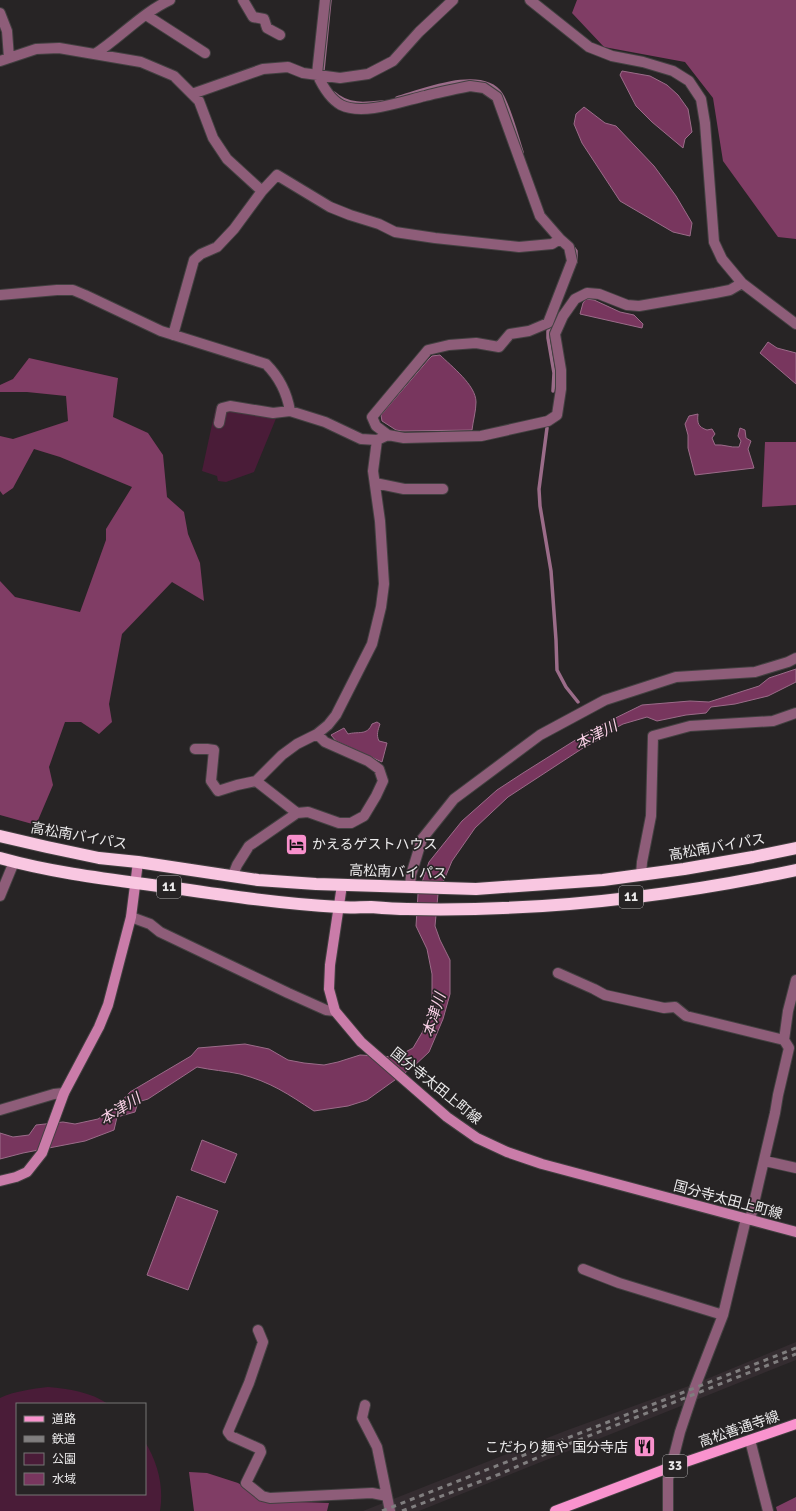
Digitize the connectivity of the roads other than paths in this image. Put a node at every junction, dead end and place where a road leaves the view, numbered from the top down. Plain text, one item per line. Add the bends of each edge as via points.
1 (170, 0) edge
2 (243, 0) edge
3 (325, 0) edge
4 (453, 0) edge
5 (530, 0) edge
6 (155, 3) edge
7 (0, 13) edge
8 (146, 15) junction
9 (280, 35) dead end
10 (205, 53) dead end
11 (95, 54) junction
12 (4, 60) edge
13 (317, 74) junction
14 (192, 94) junction
15 (262, 191) junction
16 (560, 239) junction
17 (742, 283) junction
18 (0, 295) edge
19 (796, 324) edge
20 (173, 335) junction
21 (290, 410) junction
22 (219, 422) dead end
23 (388, 435) junction
24 (377, 440) junction
25 (375, 483) junction
26 (443, 489) dead end
27 (796, 658) edge
28 (796, 713) edge
29 (317, 734) junction
30 (195, 749) dead end
31 (256, 781) junction
32 (297, 813) junction
33 (0, 836) edge
34 (796, 848) edge
35 (0, 858) edge
36 (14, 862) junction
37 (138, 862) junction
38 (796, 870) edge
39 (234, 875) junction
40 (641, 875) junction
41 (136, 883) junction
42 (342, 885) junction
43 (410, 887) junction
44 (0, 896) edge
45 (339, 907) junction
46 (131, 917) junction
47 (558, 973) dead end
48 (796, 980) edge
49 (335, 1011) junction
50 (790, 1045) edge
51 (64, 1093) junction
52 (0, 1110) edge
53 (765, 1161) junction
54 (796, 1168) edge
55 (0, 1181) edge
56 (748, 1220) junction
57 (796, 1232) edge
58 (583, 1269) dead end
59 (723, 1314) junction
60 (258, 1330) dead end
61 (365, 1405) dead end
62 (796, 1424) edge
63 (750, 1440) junction
64 (671, 1468) junction
65 (387, 1496) junction
66 (390, 1511) edge
67 (555, 1511) edge
68 (668, 1511) edge
69 (768, 1511) edge

1 - 6 street
2 - 9 street via 253,17 264,19 267,28
3 - 13 street
4 - 13 street via 393,61 368,74 340,78
5 - 17 street via 589,47 612,56 673,71 689,81 701,99 705,123 714,242 722,259
6 - 8 street
7 - 12 street via 7,30
8 - 10 street
8 - 11 street
11 - 12 street via 59,48 36,49
11 - 14 street via 141,62 174,76
13 - 14 street via 288,67 263,69
13 - 16 street via 322,84 341,105 357,109 378,107 470,86 484,88 497,97 540,216
14 - 15 street via 198,101 213,138 227,159
15 - 16 street via 277,176 330,207 395,232 412,235 519,247 552,244
15 - 20 street via 217,247 194,260
16 - 23 street via 569,247 572,261 548,322 529,331 510,334 499,347 476,343 428,350 372,417 376,426
17 - 19 street
17 - 23 street via 730,290 639,306 627,305 599,294 586,293 575,299 555,334 562,370 561,389 557,414 548,421 480,436 404,438
18 - 20 street via 73,290
20 - 21 street via 266,364 288,396
21 - 22 street via 273,413 230,406 222,408
21 - 24 street via 361,438
23 - 24 street
24 - 25 street via 373,471
25 - 26 street via 404,489
25 - 29 street via 384,584 379,614 372,644 336,715
27 - 43 street via 755,672 676,677 604,700 540,735 454,799 422,839
28 - 40 street via 773,722 690,726 653,736 650,816
29 - 31 street via 282,755
29 - 32 street via 324,742 379,769 383,780 364,816 351,824 339,824 308,812
30 - 31 street via 214,750 211,781 218,791
31 - 32 street
32 - 39 street via 249,846 237,864
33 - 37 highway, 高松南バイパス / 11 via 99,858
34 - 40 highway, 高松南バイパス / 11 via 753,858
35 - 36 highway, 11
36 - 41 highway, 11
36 - 44 street
37 - 39 highway, 高松南バイパス / 11
37 - 41 main road
38 - 45 highway, 11 via 688,890 538,906 406,910
39 - 42 highway, 高松南バイパス / 11 via 258,880
40 - 43 highway, 高松南バイパス / 11 via 476,889
41 - 45 highway, 11 via 224,896
41 - 46 main road
42 - 43 highway, 高松南バイパス / 11
42 - 45 main road, 国分寺太田上町線
45 - 49 main road, 国分寺太田上町線 via 330,965 330,989
46 - 49 street via 288,993 326,1010
46 - 51 main road via 108,1005
47 - 50 street via 605,995 664,1008 675,1007 686,1016
48 - 50 street via 788,1011
49 - 56 main road, 国分寺太田上町線 via 361,1042 447,1117 477,1138 542,1164
50 - 53 street
51 - 52 street
51 - 55 main road via 42,1153 27,1172
53 - 54 street
53 - 56 street
56 - 57 main road, 国分寺太田上町線
56 - 59 street
58 - 59 street via 619,1283
59 - 64 street via 692,1396
60 - 65 street via 263,1342 228,1432 231,1436 260,1449 261,1452 246,1483 262,1496 270,1498 372,1493
61 - 65 street via 362,1418 377,1447
62 - 63 main road, 高松善通寺線 / 33
63 - 64 main road, 高松善通寺線 / 33
63 - 69 street
64 - 67 main road, 高松善通寺線 / 33
64 - 68 street via 668,1479
65 - 66 street

